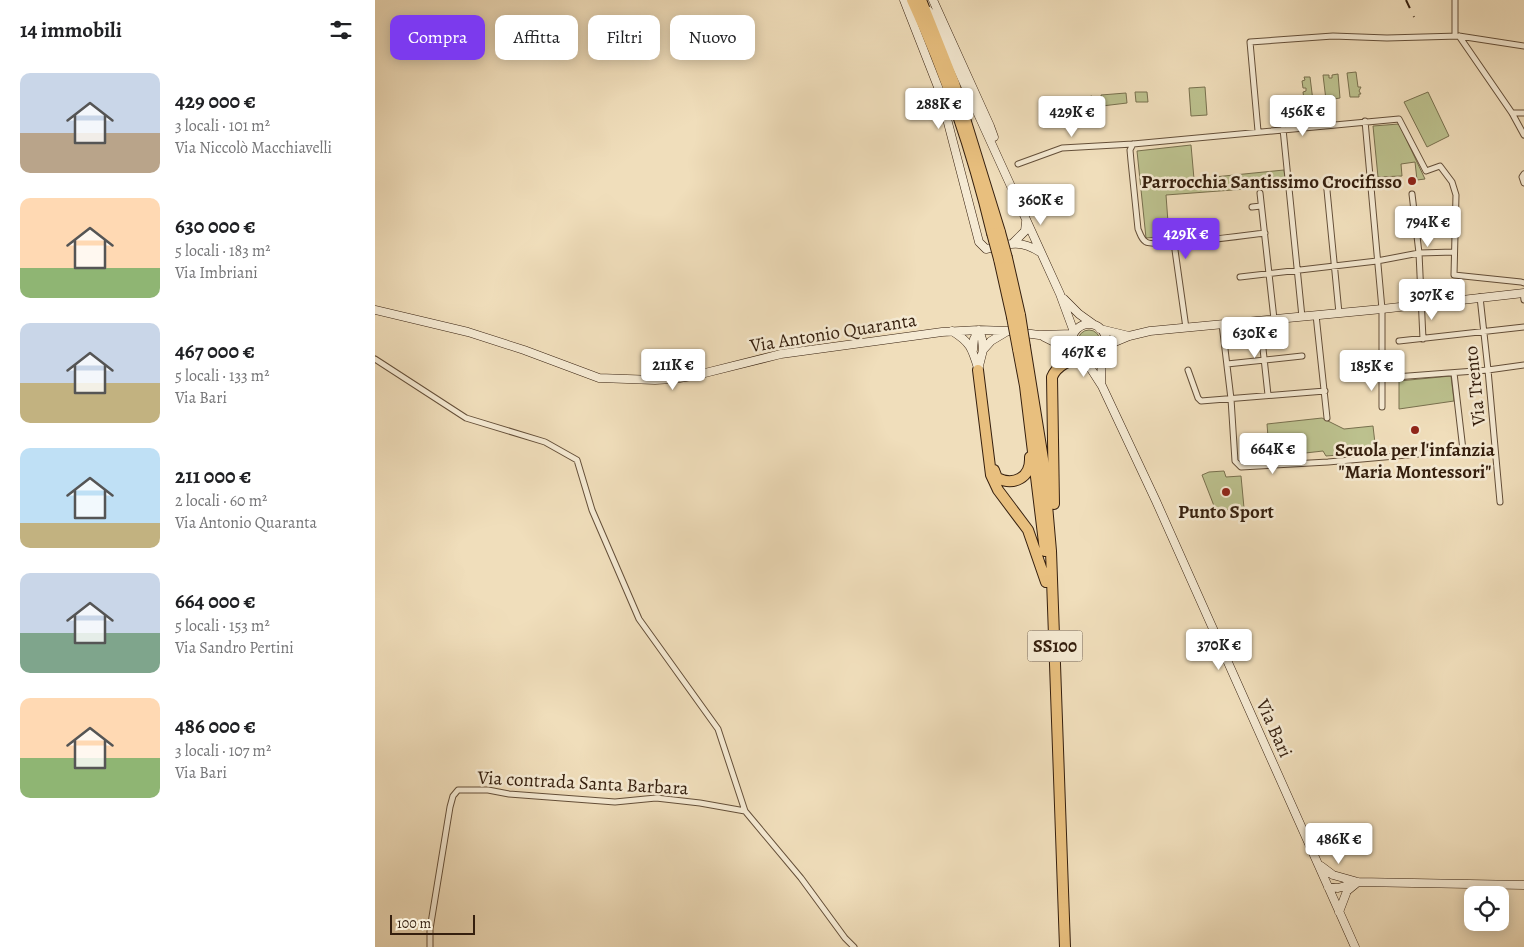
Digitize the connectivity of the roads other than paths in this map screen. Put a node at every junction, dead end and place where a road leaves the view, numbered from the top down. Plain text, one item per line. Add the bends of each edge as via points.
1 (903, 0) edge
2 (912, 0) edge
3 (921, 0) edge
4 (933, 0) edge
5 (1455, 0) edge
6 (1457, 36) junction
7 (1524, 46) edge
8 (1512, 113) junction
9 (1524, 113) edge
10 (1365, 121) junction
11 (1283, 129) junction
12 (1258, 131) junction
13 (1524, 135) edge
14 (1133, 144) junction
15 (1018, 164) dead end
16 (1003, 167) junction
17 (1523, 176) edge
18 (1326, 180) dead end
19 (1524, 184) edge
20 (1260, 193) dead end
21 (1412, 194) dead end
22 (1261, 206) junction
23 (1253, 207) dead end
24 (1027, 222) junction
25 (996, 233) junction
26 (1265, 233) junction
27 (1013, 243) junction
28 (1174, 243) junction
29 (1040, 252) junction
30 (1454, 252) junction
31 (1419, 253) junction
32 (1377, 262) junction
33 (1335, 266) junction
34 (1297, 270) junction
35 (1269, 274) junction
36 (1240, 278) dead end
37 (1524, 283) edge
38 (1060, 294) junction
39 (1524, 295) edge
40 (1479, 297) junction
41 (1421, 304) junction
42 (1382, 309) junction
43 (375, 310) edge
44 (1339, 313) junction
45 (1316, 315) junction
46 (1302, 317) junction
47 (1274, 319) junction
48 (1260, 321) junction
49 (1222, 324) junction
50 (1524, 327) edge
51 (1099, 328) junction
52 (1186, 328) junction
53 (979, 330) junction
54 (1008, 330) junction
55 (952, 331) junction
56 (1484, 332) junction
57 (1074, 333) junction
58 (1039, 335) junction
59 (1129, 336) junction
60 (1423, 339) junction
61 (1399, 341) dead end
62 (1022, 348) junction
63 (1104, 349) junction
64 (973, 350) junction
65 (983, 350) junction
66 (1081, 356) junction
67 (1302, 356) dead end
68 (375, 359) edge
69 (1265, 360) junction
70 (1227, 364) junction
71 (1524, 365) edge
72 (978, 370) junction
73 (1188, 370) dead end
74 (1488, 370) junction
75 (1454, 373) junction
76 (1382, 378) junction
77 (1102, 386) junction
78 (1325, 390) junction
79 (1268, 395) junction
80 (1231, 399) junction
81 (1027, 406) junction
82 (1382, 407) dead end
83 (1327, 418) dead end
84 (988, 455) junction
85 (1500, 502) dead end
86 (1046, 582) junction
87 (1055, 635) junction
88 (745, 811) junction
89 (1314, 856) junction
90 (1349, 880) junction
91 (1358, 882) junction
92 (1524, 885) edge
93 (1328, 887) junction
94 (1339, 912) junction
95 (430, 947) edge
96 (854, 947) edge
97 (1059, 947) edge
98 (1065, 947) edge
99 (1355, 947) edge

1 - 27 main road via 940,92 979,242 986,250
2 - 25 highway, SS100 via 948,88
3 - 16 main road via 938,26
3 - 25 highway, SS100 via 954,83
4 - 16 main road via 990,126
5 - 6 street
6 - 7 street
6 - 8 street
6 - 12 street via 1333,36 1250,42
8 - 9 street
8 - 13 street
10 - 11 street
10 - 30 street via 1399,119 1426,171 1440,166 1452,182 1456,195
10 - 32 street
11 - 12 street
11 - 34 street
12 - 14 street
14 - 15 street via 1062,148
14 - 28 street via 1130,150 1141,236 1151,244
16 - 24 main road
17 - 19 street
18 - 33 street
20 - 22 street
21 - 31 street
22 - 23 street
22 - 26 street
24 - 27 main road via 1025,231
24 - 29 main road
25 - 62 highway, SS100, bridge
26 - 28 street
26 - 35 street
27 - 29 main road via 1022,243
28 - 52 street
29 - 38 main road
30 - 31 street
30 - 37 street via 1454,275
31 - 32 street
31 - 41 street
32 - 33 street
32 - 42 street
33 - 34 street
33 - 44 street
34 - 35 street
34 - 46 street
35 - 36 street
35 - 47 street
38 - 51 main road via 1079,314
38 - 57 main road
39 - 40 main road
40 - 41 main road
40 - 56 street, Via Trento
41 - 42 main road
41 - 60 street
42 - 44 main road
42 - 76 street
43 - 55 main road, Via Antonio Quaranta via 467,332 599,378 621,379 674,379 781,354
44 - 45 main road
45 - 46 main road
45 - 78 street
46 - 47 main road
47 - 48 main road
48 - 49 main road
48 - 69 street
49 - 52 main road
49 - 70 street
50 - 56 street
51 - 57 main road via 1083,325
51 - 59 main road
51 - 63 main road via 1104,334
52 - 59 main road
53 - 54 main road, Via Antonio Quaranta
53 - 55 main road, Via Antonio Quaranta
53 - 64 main road
53 - 65 main road
54 - 58 main road, Via Antonio Quaranta
54 - 65 main road
55 - 64 main road
56 - 60 street
56 - 74 street, Via Trento
57 - 58 main road
57 - 66 main road via 1073,347
58 - 66 main road
59 - 63 main road
60 - 61 street
62 - 81 highway, SS100
62 - 87 highway, SS100 via 1032,384 1048,504
63 - 66 main road via 1097,356
63 - 77 main road
64 - 72 main road
65 - 72 main road
66 - 77 main road, Via Bari
66 - 87 highway, SS100 via 1054,371 1051,384
67 - 69 street
68 - 88 street via 466,418 545,442 577,460 591,510 639,619 718,729
69 - 70 street
69 - 79 street
70 - 80 street
71 - 74 street
72 - 84 highway, SS100
73 - 80 street via 1198,398
74 - 75 street
74 - 85 street, Via Trento
75 - 76 street
75 - 80 street via 1463,450 1241,467 1235,461
76 - 82 street
77 - 89 main road, Via Bari
78 - 79 street
78 - 83 street
79 - 80 street
81 - 84 highway, SS100 via 1030,464 1024,476 1005,482 997,478
81 - 86 highway, SS100
84 - 86 highway, SS100 via 991,475 998,490 1028,530
86 - 97 highway, SS100
87 - 98 highway, SS100
88 - 95 street, Via contrada Santa Barbara via 656,798 615,802 458,790 450,807 430,929
88 - 96 street
89 - 90 main road via 1327,872
89 - 93 main road, Via Bari
90 - 91 main road
90 - 93 main road via 1332,883
91 - 92 main road
91 - 93 main road via 1338,888
91 - 94 main road via 1344,896
93 - 94 main road, Via Bari
94 - 99 main road, Via Bari

